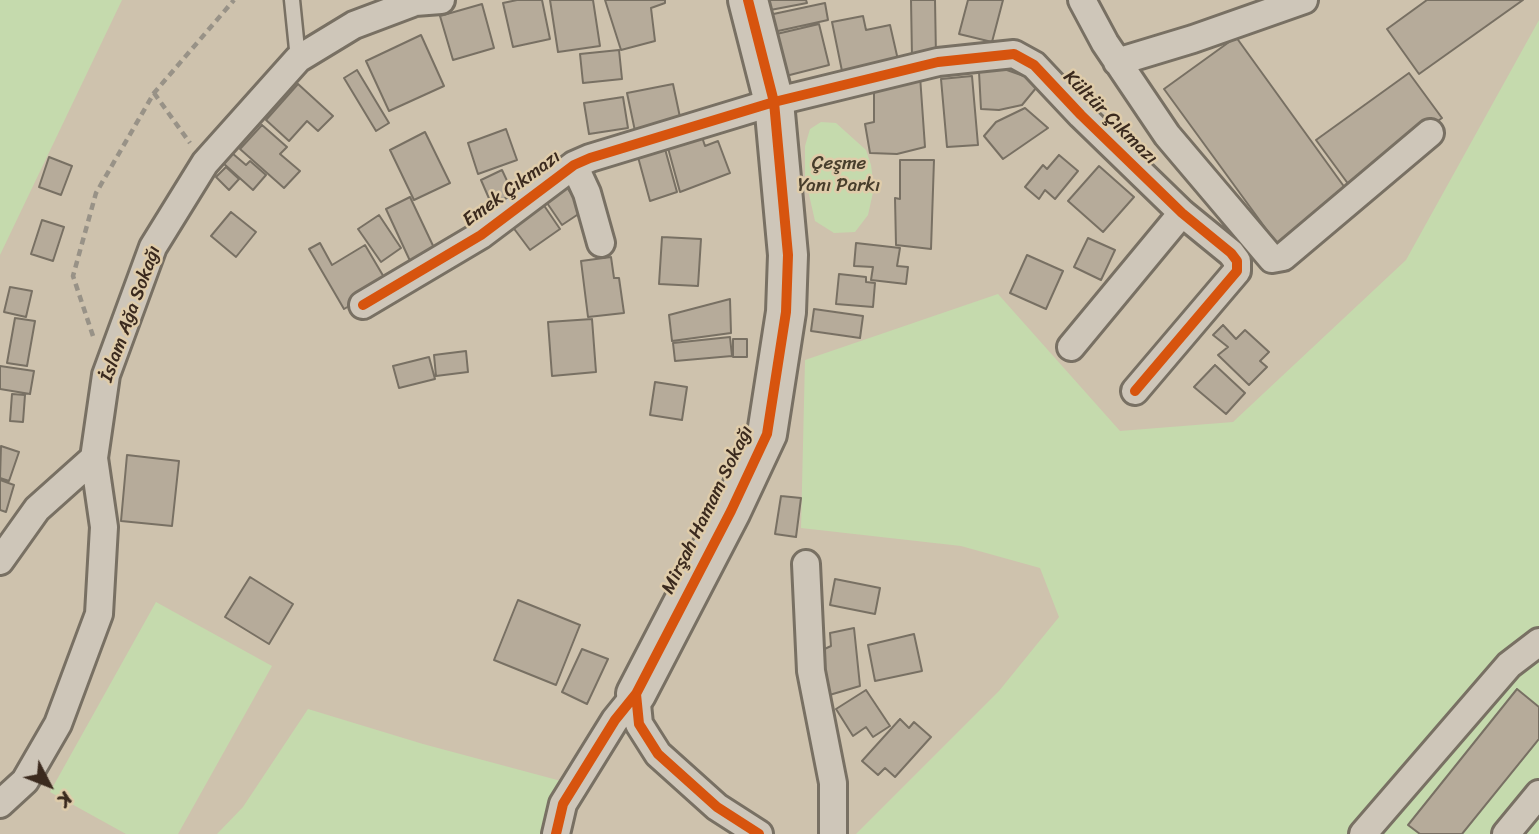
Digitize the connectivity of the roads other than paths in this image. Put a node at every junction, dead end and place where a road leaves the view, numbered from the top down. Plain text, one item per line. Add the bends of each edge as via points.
1 (292, 0) edge
2 (748, 0) edge
3 (1082, 0) edge
4 (1304, 0) edge
5 (424, 1) edge
6 (298, 59) junction
7 (1118, 62) junction
8 (774, 102) junction
9 (1430, 133) dead end
10 (574, 165) junction
11 (1182, 213) junction
12 (601, 243) dead end
13 (363, 305) dead end
14 (1071, 347) dead end
15 (1135, 391) dead end
16 (94, 458) junction
17 (0, 561) edge
18 (806, 564) dead end
19 (1539, 642) edge
20 (636, 694) junction
21 (1539, 793) edge
22 (0, 804) edge
23 (556, 834) edge
24 (759, 834) edge
25 (833, 834) edge
26 (1363, 834) edge
27 (1506, 834) edge

1 - 6 lane
2 - 8 street, Mirşah Hamam Sokağı
3 - 7 street
4 - 7 street
5 - 6 street, İslam Ağa Sokağı via 354,25
6 - 16 street, İslam Ağa Sokağı via 205,163 153,247 106,375
7 - 9 street via 1167,135 1272,259 1283,257
8 - 10 street, Emek Çıkmazı
8 - 11 street, Kültür Çıkmazı via 938,62 1014,54 1034,65
8 - 20 street, Mirşah Hamam Sokağı via 788,256 786,312 767,434
10 - 12 street
10 - 13 street, Emek Çıkmazı via 481,235
11 - 14 street
11 - 15 street, Kültür Çıkmazı via 1231,253 1237,271
16 - 17 street via 37,509
16 - 22 street, İslam Ağa Sokağı via 104,527 99,614 58,724 25,781
18 - 25 street via 811,671 833,783
19 - 26 street via 1509,665
20 - 23 street via 563,804
20 - 24 street via 639,724 659,754 717,807
21 - 27 street

